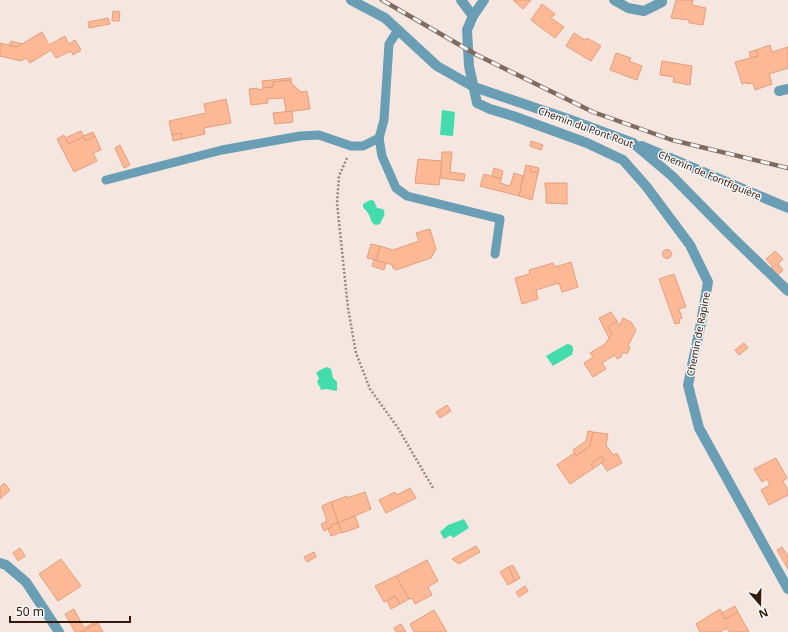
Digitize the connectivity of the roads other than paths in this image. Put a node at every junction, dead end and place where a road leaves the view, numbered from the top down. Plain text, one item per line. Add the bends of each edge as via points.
1 (351, 0) edge
2 (461, 0) edge
3 (484, 0) edge
4 (614, 0) edge
5 (662, 0) edge
6 (473, 16) junction
7 (398, 30) junction
8 (474, 87) junction
9 (379, 138) junction
10 (633, 143) junction
11 (106, 180) dead end
12 (788, 208) edge
13 (495, 254) dead end
14 (788, 291) edge
15 (0, 563) edge
16 (788, 588) edge
17 (59, 632) edge

1 - 7 street, Chemin du Pont Rout via 385,18
2 - 6 street
3 - 6 street
4 - 5 street via 628,8 644,11
6 - 8 street via 467,30
7 - 8 street, Chemin du Pont Rout via 436,66
7 - 9 lane via 389,44 384,120
8 - 10 street, Chemin du Pont Rout
8 - 16 street, Chemin de Rapine via 477,103 623,160 690,245 708,282 688,385 699,428
9 - 11 lane via 363,146 351,146 319,135 300,136 222,150
9 - 13 lane via 382,156 396,188 407,196 500,220
10 - 12 street, Chemin de Fontfiguière
10 - 14 street, Chemin du Pont Rout via 672,176
15 - 17 street via 26,582

